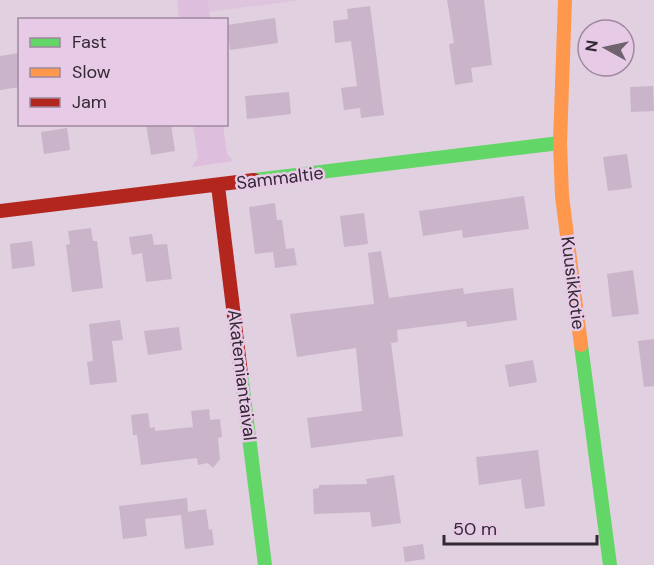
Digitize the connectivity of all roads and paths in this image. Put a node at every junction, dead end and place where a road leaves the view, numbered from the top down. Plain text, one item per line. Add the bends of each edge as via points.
1 (565, 0) edge
2 (560, 143) junction
3 (218, 186) junction
4 (0, 211) edge
5 (265, 565) edge
6 (610, 565) edge

1 - 2 street, Kuusikkotie
2 - 3 street, Sammaltie
2 - 6 street, Kuusikkotie via 562,196
3 - 4 street, Sammaltie
3 - 5 street, Akatemiantaival

